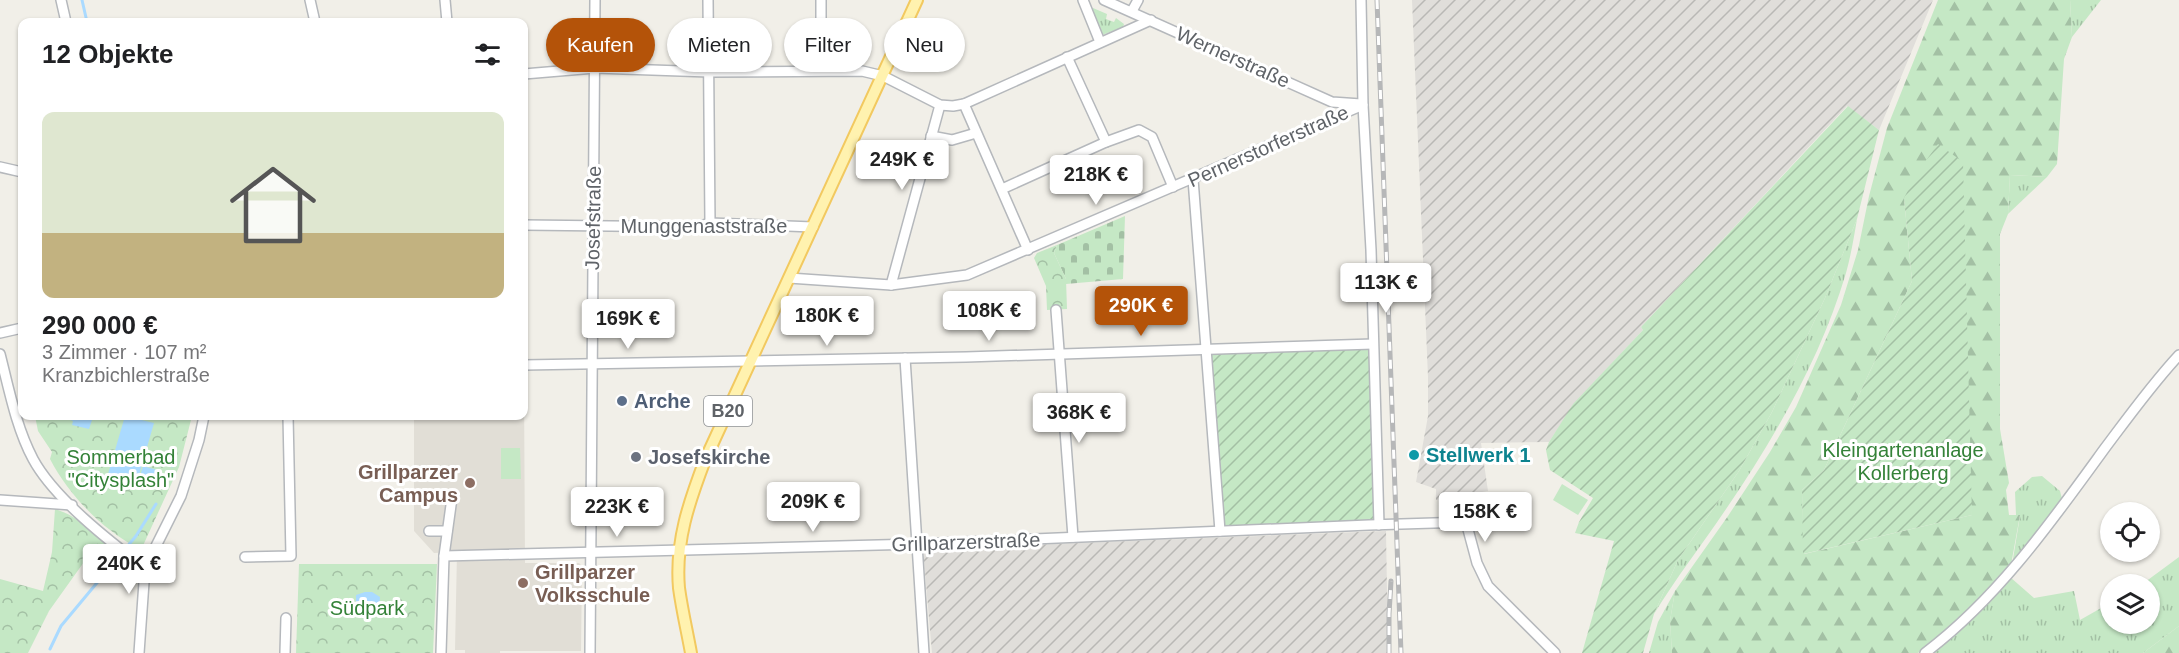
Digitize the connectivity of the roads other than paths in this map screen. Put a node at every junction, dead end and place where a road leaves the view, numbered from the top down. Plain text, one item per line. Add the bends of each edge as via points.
1 (61, 0) edge
2 (310, 0) edge
3 (445, 0) edge
4 (595, 0) edge
5 (708, 0) edge
6 (821, 0) edge
7 (917, 0) edge
8 (1083, 0) edge
9 (1104, 0) edge
10 (1137, 0) edge
11 (1361, 0) edge
12 (1132, 12) junction
13 (65, 18) edge
14 (314, 18) edge
15 (447, 18) edge
16 (595, 18) edge
17 (708, 18) edge
18 (821, 18) edge
19 (1151, 20) junction
20 (1100, 42) junction
21 (1067, 57) junction
22 (548, 72) edge
23 (595, 72) edge
24 (709, 72) edge
25 (866, 72) edge
26 (528, 74) edge
27 (883, 76) junction
28 (964, 104) junction
29 (940, 105) junction
30 (1363, 105) junction
31 (976, 133) junction
32 (931, 136) junction
33 (1106, 142) junction
34 (0, 166) edge
35 (18, 171) edge
36 (1193, 179) junction
37 (1173, 187) junction
38 (1002, 189) junction
39 (710, 223) junction
40 (528, 225) edge
41 (592, 225) junction
42 (813, 227) junction
43 (1028, 250) junction
44 (789, 278) junction
45 (891, 285) junction
46 (1056, 310) dead end
47 (18, 329) edge
48 (0, 333) edge
49 (1373, 344) junction
50 (1207, 349) junction
51 (1059, 353) junction
52 (0, 354) edge
53 (2179, 355) edge
54 (905, 358) junction
55 (750, 362) junction
56 (591, 364) junction
57 (528, 365) edge
58 (203, 420) edge
59 (288, 420) edge
60 (452, 498) dead end
61 (0, 500) edge
62 (72, 505) junction
63 (1379, 525) junction
64 (429, 531) dead end
65 (447, 531) junction
66 (1220, 531) junction
67 (1073, 537) junction
68 (917, 544) junction
69 (679, 550) junction
70 (591, 552) junction
71 (444, 556) junction
72 (245, 557) dead end
73 (145, 568) junction
74 (286, 618) dead end
75 (139, 653) edge
76 (285, 653) edge
77 (441, 653) edge
78 (590, 653) edge
79 (691, 653) edge
80 (924, 653) edge
81 (1555, 653) edge
82 (1925, 653) edge

1 - 13 street
2 - 14 street
3 - 15 street
4 - 16 street, Josefstraße
5 - 17 street
6 - 18 street
7 - 27 main road, B20
8 - 20 street
9 - 12 street, Wernerstraße
10 - 12 street
11 - 30 street
12 - 19 street, Wernerstraße
19 - 20 street
19 - 30 street, Wernerstraße via 1332,102
20 - 21 street
21 - 28 street
21 - 33 street
22 - 26 street
23 - 41 street, Josefstraße
24 - 39 street
25 - 27 street
27 - 29 street
27 - 42 main road, B20
28 - 29 street
28 - 31 street
29 - 32 street
30 - 36 street, Pernerstorferstraße
30 - 49 street
31 - 32 street via 952,140
31 - 38 street
32 - 45 street
33 - 37 street via 1139,130 1146,132 1152,137
33 - 38 street
34 - 35 street
36 - 37 street, Pernerstorferstraße
36 - 50 street
37 - 43 street, Pernerstorferstraße
38 - 43 street
39 - 41 street, Munggenaststraße via 697,227
39 - 42 street, Munggenaststraße
40 - 41 street, Munggenaststraße
41 - 56 street, Josefstraße
42 - 44 main road, B20
43 - 45 street via 967,275
44 - 45 street
44 - 55 main road, B20
46 - 51 street
47 - 48 street
49 - 50 street
49 - 63 street
50 - 51 street
50 - 66 street
51 - 54 street
51 - 67 street
52 - 62 street via 18,422 33,459 55,490
53 - 82 street via 2151,386 2028,551 1961,622
54 - 55 street
54 - 68 street
55 - 56 street
55 - 69 main road, B20 via 688,504
56 - 57 street
56 - 70 street, Josefstraße
58 - 73 street via 181,496
59 - 72 street via 291,556
60 - 65 street
61 - 62 street
62 - 73 street
63 - 66 street, Grillparzerstraße
63 - 81 street, Grillparzerstraße via 1466,522 1476,563 1488,586
64 - 65 street
65 - 71 street
66 - 67 street, Grillparzerstraße
67 - 68 street, Grillparzerstraße
68 - 69 street, Grillparzerstraße
68 - 80 street
69 - 70 street, Grillparzerstraße
69 - 79 main road, B20 via 679,589
70 - 71 street, Grillparzerstraße
70 - 78 street, Josefstraße
71 - 77 street
73 - 75 street
74 - 76 street

